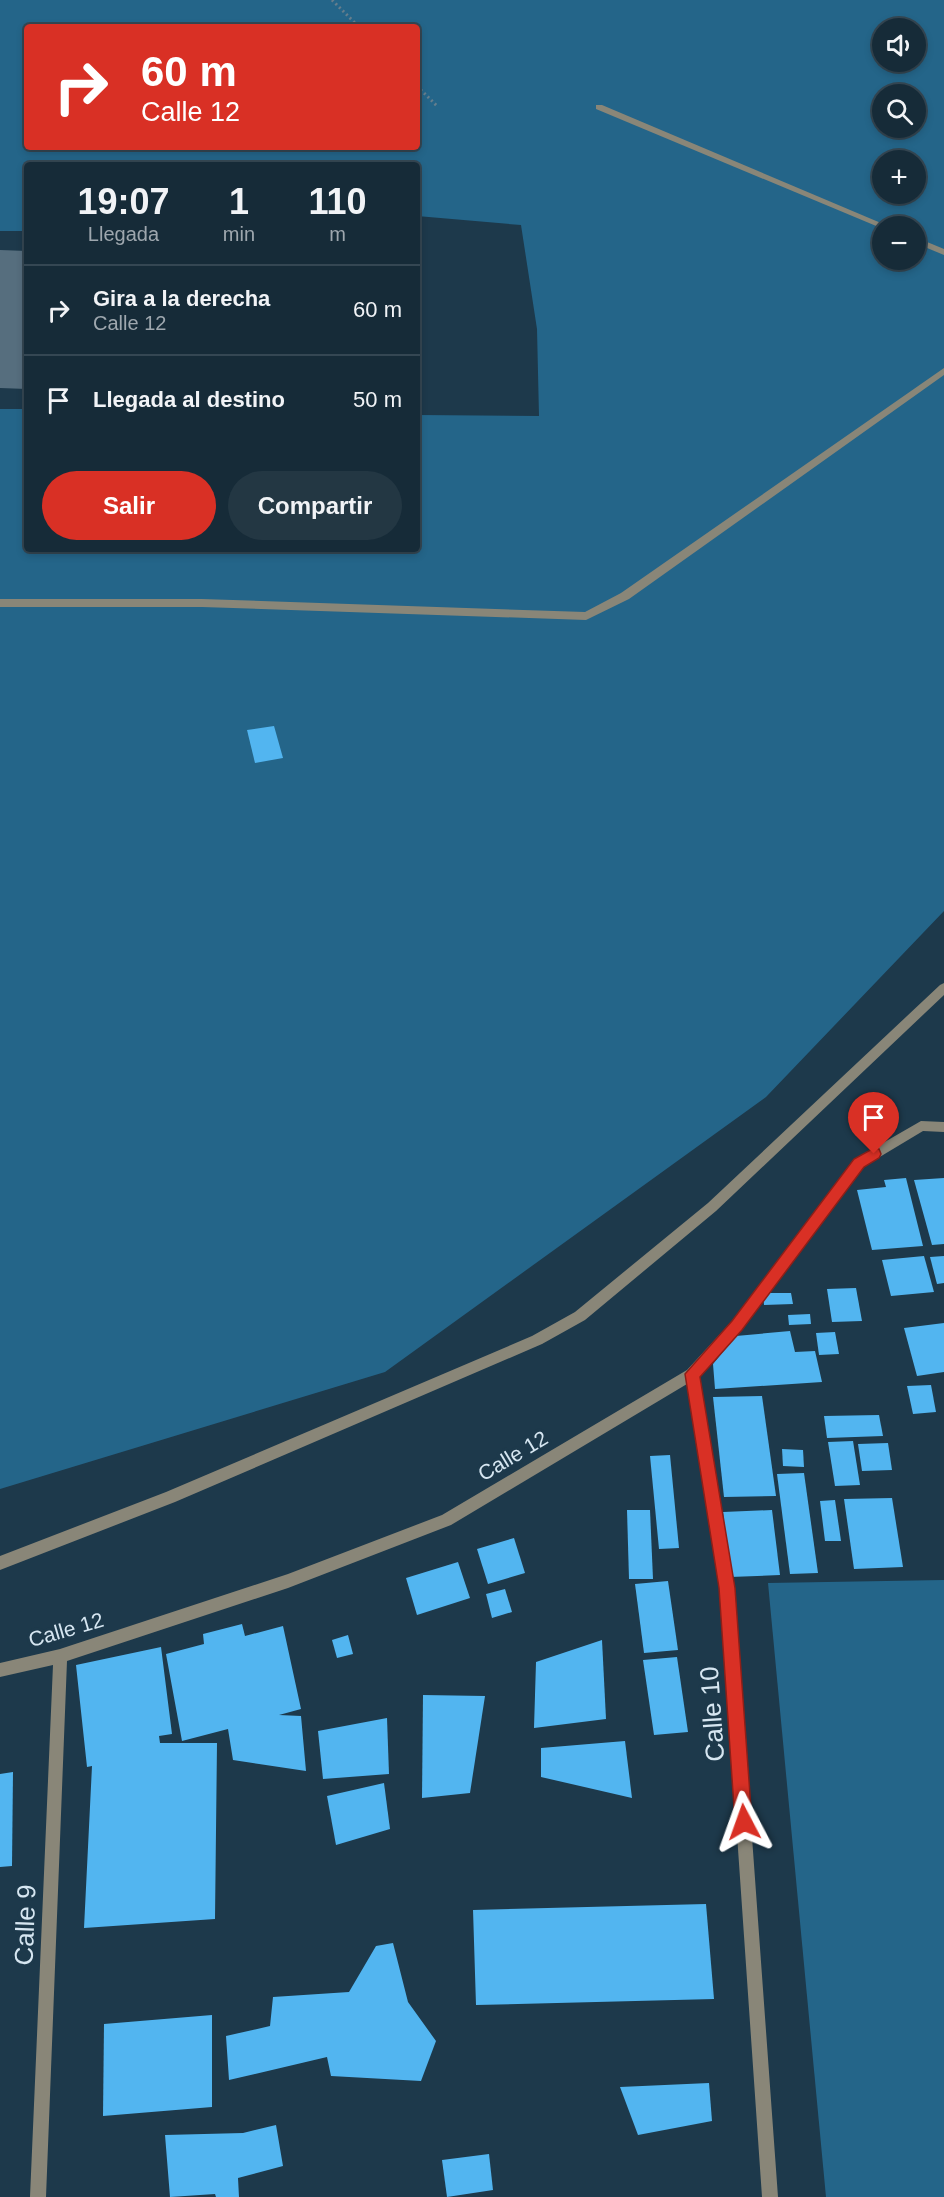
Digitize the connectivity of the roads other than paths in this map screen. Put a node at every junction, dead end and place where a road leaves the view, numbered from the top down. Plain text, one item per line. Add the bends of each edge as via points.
1 (600, 107) dead end
2 (872, 221) edge
3 (926, 245) edge
4 (944, 252) edge
5 (944, 371) edge
6 (0, 603) edge
7 (944, 988) edge
8 (944, 1127) edge
9 (692, 1374) junction
10 (0, 1563) edge
11 (60, 1656) junction
12 (0, 1670) edge
13 (38, 2197) edge
14 (770, 2197) edge

1 - 2 street
3 - 4 street
5 - 6 street via 625,596 586,616 201,603
7 - 10 street via 712,1207 580,1316 537,1340 181,1492
8 - 9 street, Calle 12 via 921,1126 859,1163 737,1325
9 - 11 street, Calle 12 via 446,1520 288,1581
9 - 14 street, Calle 10 via 727,1588
11 - 12 street, Calle 12
11 - 13 street, Calle 9

